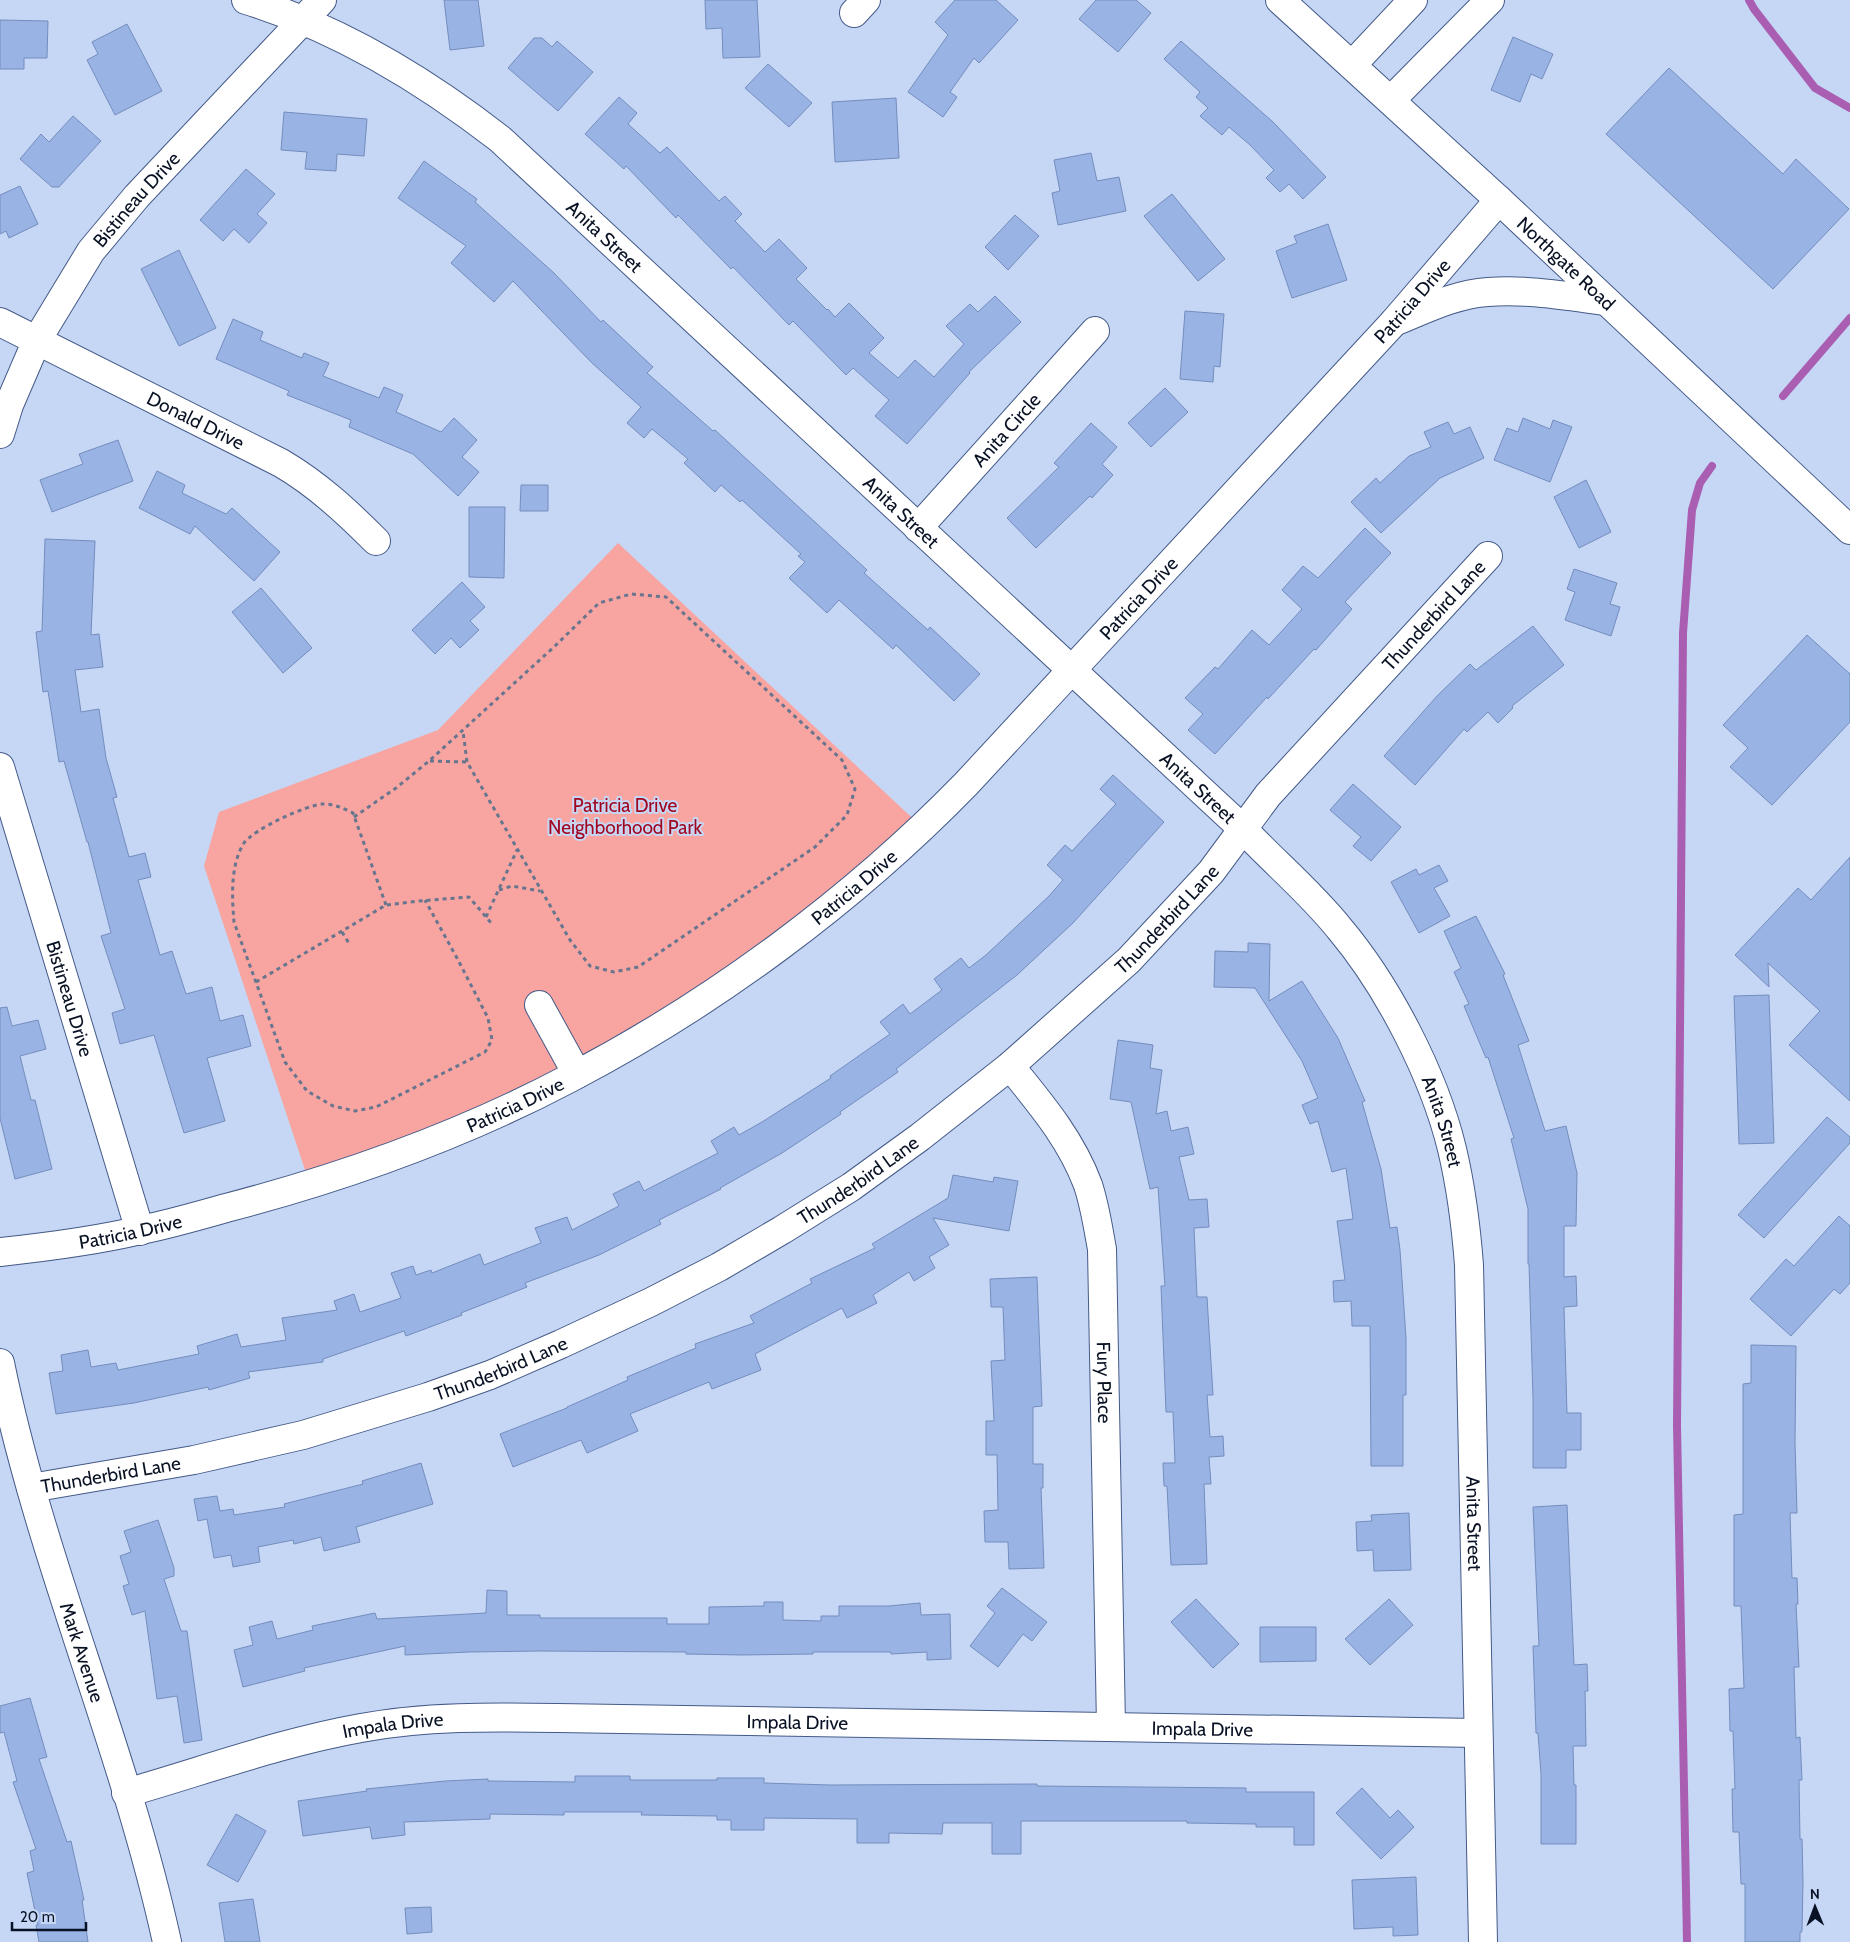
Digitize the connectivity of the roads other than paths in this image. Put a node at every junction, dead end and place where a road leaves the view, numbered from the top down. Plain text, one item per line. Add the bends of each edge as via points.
1 (246, 0) edge
2 (322, 0) edge
3 (1280, 0) edge
4 (1413, 0) edge
5 (1490, 0) edge
6 (303, 20) junction
7 (1352, 65) junction
8 (1391, 100) junction
9 (1499, 200) junction
10 (1606, 301) junction
11 (0, 322) edge
12 (1394, 322) junction
13 (1095, 331) dead end
14 (37, 340) junction
15 (0, 434) edge
16 (918, 528) junction
17 (1850, 530) edge
18 (376, 540) dead end
19 (1488, 556) dead end
20 (1071, 671) junction
21 (0, 767) edge
22 (1244, 830) junction
23 (539, 1005) dead end
24 (1010, 1066) junction
25 (577, 1074) junction
26 (140, 1231) junction
27 (0, 1252) edge
28 (0, 1363) edge
29 (31, 1488) junction
30 (1111, 1726) junction
31 (1478, 1733) junction
32 (126, 1793) junction
33 (167, 1942) edge
34 (1483, 1942) edge

1 - 6 street, Anita Street
2 - 6 street, Bistineau Drive
3 - 7 street, Northgate Road
4 - 7 street
5 - 8 street
6 - 14 street, Bistineau Drive via 116,220 91,251
6 - 16 street, Anita Street via 427,86 500,139
7 - 8 street, Northgate Road
8 - 9 street, Northgate Road
9 - 10 street, Northgate Road
9 - 12 street, Patricia Drive
10 - 12 street via 1535,293 1487,292 1449,300
10 - 17 street, Northgate Road
11 - 14 street, Donald Drive
12 - 20 street, Patricia Drive
13 - 16 street, Anita Circle
14 - 15 street, Bistineau Drive
14 - 18 street, Donald Drive via 304,476
16 - 20 street, Anita Street
19 - 22 street, Thunderbird Lane via 1268,795
20 - 22 street, Anita Street
20 - 25 street, Patricia Drive via 923,828 850,890 698,1003
21 - 26 street, Bistineau Drive
22 - 24 street, Thunderbird Lane via 1211,872 1129,960
22 - 31 street, Anita Street via 1340,928 1374,975 1421,1063 1452,1147 1463,1204 1468,1265
23 - 25 street
24 - 29 street, Thunderbird Lane via 920,1137 782,1230 660,1298 490,1375 428,1398 302,1435 194,1460
24 - 30 street, Fury Place via 1057,1125 1070,1147 1088,1186 1099,1233 1103,1275
25 - 26 street, Patricia Drive via 508,1108 386,1159 286,1193
26 - 27 street, Patricia Drive
28 - 29 street, Mark Avenue
29 - 32 street, Mark Avenue
30 - 31 street, Impala Drive
30 - 32 street, Impala Drive via 558,1718 415,1721 318,1737
31 - 34 street, Anita Street
32 - 33 street, Mark Avenue via 157,1896

